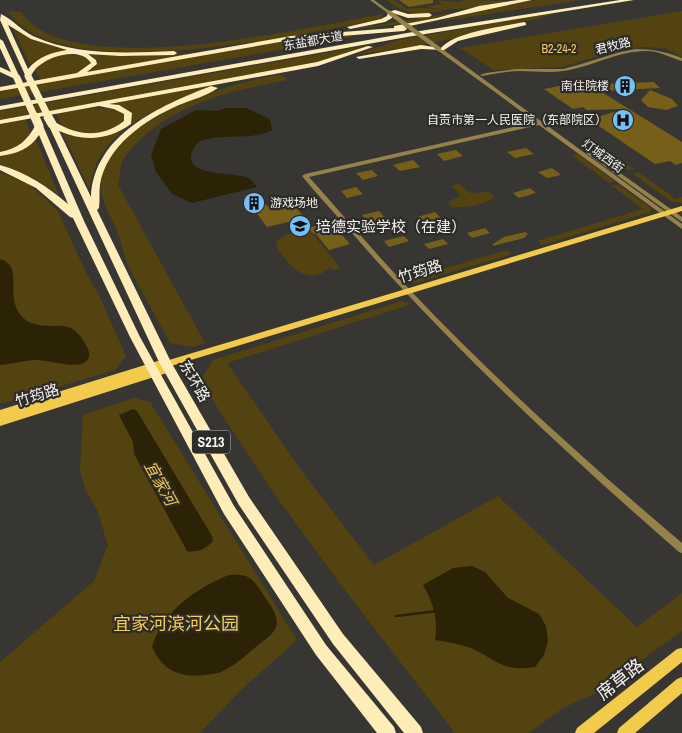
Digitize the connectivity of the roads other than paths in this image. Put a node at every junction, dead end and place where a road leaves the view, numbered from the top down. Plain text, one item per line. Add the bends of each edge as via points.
1 (372, 0) edge
2 (378, 0) edge
3 (530, 0) edge
4 (602, 0) edge
5 (631, 0) edge
6 (487, 7) junction
7 (586, 7) junction
8 (393, 12) junction
9 (1, 15) edge
10 (435, 26) junction
11 (456, 27) junction
12 (313, 33) junction
13 (290, 38) junction
14 (0, 40) edge
15 (233, 48) junction
16 (441, 49) junction
17 (16, 50) junction
18 (5, 52) junction
19 (682, 60) edge
20 (318, 64) junction
21 (0, 69) edge
22 (258, 75) junction
23 (482, 75) junction
24 (28, 76) junction
25 (17, 78) junction
26 (64, 78) junction
27 (0, 89) edge
28 (0, 102) edge
29 (79, 107) junction
30 (0, 108) edge
31 (0, 122) edge
32 (540, 123) junction
33 (52, 124) junction
34 (39, 126) junction
35 (64, 150) junction
36 (50, 153) junction
37 (0, 154) edge
38 (0, 167) edge
39 (682, 208) edge
40 (667, 212) junction
41 (96, 217) junction
42 (682, 220) edge
43 (79, 221) junction
44 (682, 227) edge
45 (407, 291) junction
46 (167, 365) junction
47 (152, 370) junction
48 (0, 414) edge
49 (0, 422) edge
50 (682, 549) edge
51 (682, 654) edge
52 (682, 684) edge
53 (388, 733) edge
54 (415, 733) edge
55 (582, 733) edge
56 (624, 733) edge

1 - 8 street
2 - 8 street
3 - 6 highway
4 - 10 highway, 东盐都大道
5 - 7 highway, 东盐都大道
6 - 8 highway via 422,16
6 - 12 highway via 420,23
7 - 11 highway, 东盐都大道
7 - 16 highway via 464,38
8 - 12 highway via 383,21
8 - 16 street, bridge
9 - 15 highway via 32,37 81,50 155,54
9 - 17 highway, 东环路 / S213
10 - 13 highway
10 - 28 highway, 东盐都大道
11 - 20 highway via 392,40
11 - 30 highway, 东盐都大道
12 - 13 highway
13 - 15 highway
14 - 18 highway, S213
15 - 26 highway
16 - 20 highway via 413,48
16 - 23 street, 灯城西街
16 - 32 street, 灯城西街
17 - 18 highway
17 - 24 highway, 东环路 / S213
18 - 25 highway, S213
19 - 23 street, 君牧路 via 662,50 626,52 563,70 514,70
20 - 22 highway
21 - 25 highway
22 - 29 highway
22 - 41 highway via 222,85 155,114 117,142 107,153 99,172 94,193
23 - 40 street, 灯城西街
24 - 26 highway via 36,62 58,54 82,54 94,61 84,72
24 - 33 highway, 东环路 / S213, bridge
25 - 34 highway, S213, bridge
26 - 27 highway
29 - 31 highway
29 - 33 highway via 116,108 128,113 128,122 116,131 89,136 70,134
32 - 40 street, 灯城西街
32 - 45 street via 305,176
33 - 35 highway, 东环路 / S213
34 - 36 highway, S213
34 - 37 highway via 25,146
35 - 36 highway
35 - 41 highway, 东环路 / S213
36 - 43 highway, S213
38 - 43 highway via 31,180 60,201
39 - 40 main road, 竹筠路
40 - 42 street, 灯城西街
40 - 44 street, 灯城西街
40 - 45 main road, 竹筠路
41 - 46 highway, 东环路 / S213
43 - 47 highway, S213
45 - 46 main road, 竹筠路
45 - 50 street via 559,440
46 - 47 main road, 竹筠路
46 - 54 highway, 东环路 / S213 via 244,501 338,639
47 - 48 main road, 竹筠路
47 - 49 main road, 竹筠路
47 - 53 highway, S213 via 229,510 269,572 321,650
51 - 55 main road, 席草路
52 - 56 main road

